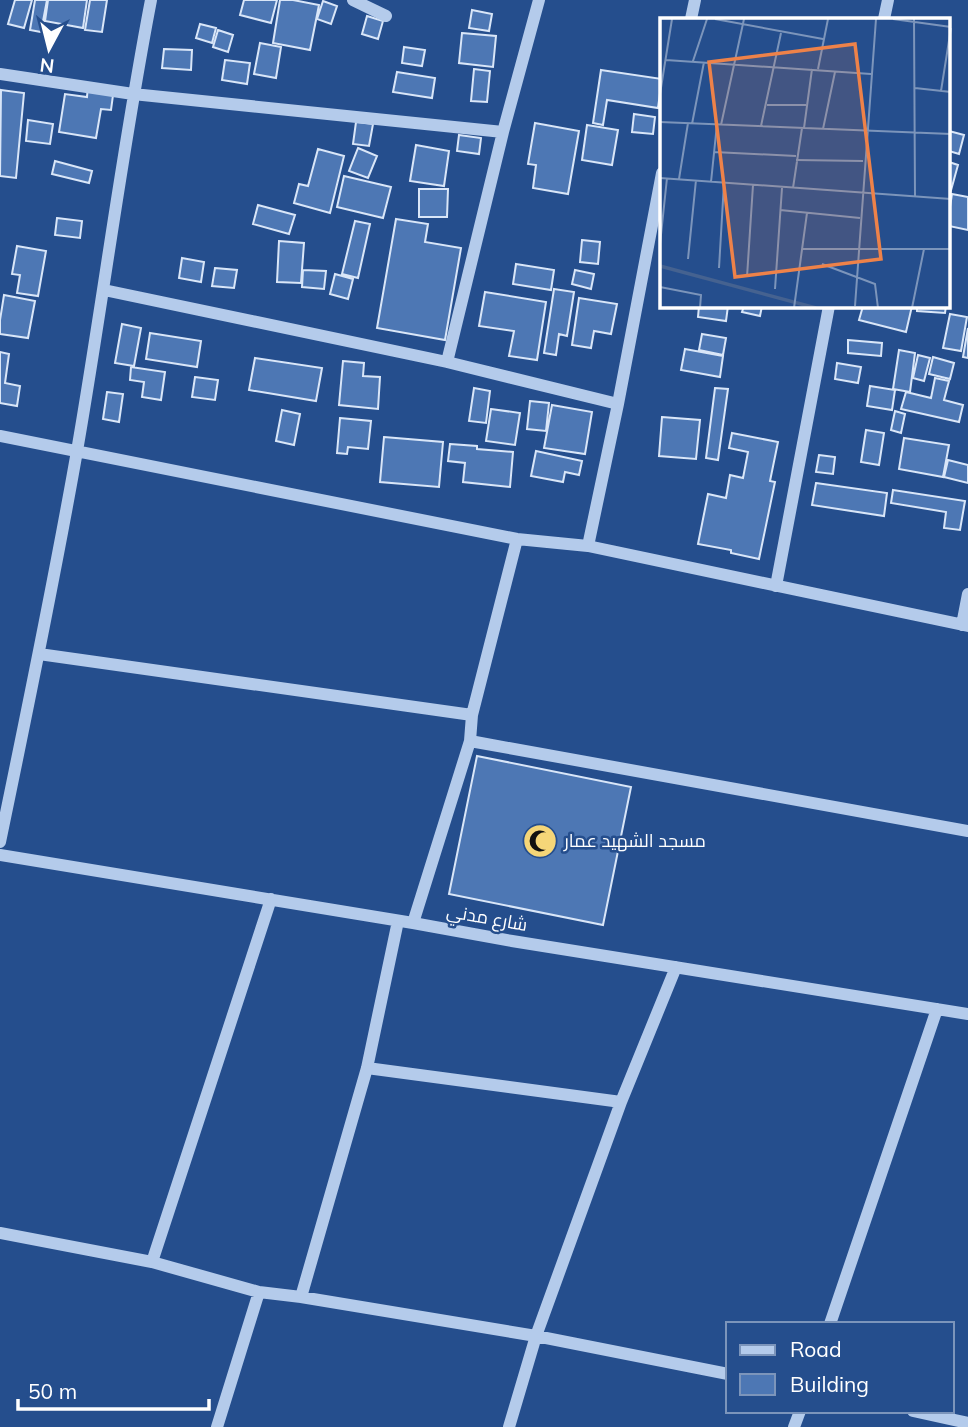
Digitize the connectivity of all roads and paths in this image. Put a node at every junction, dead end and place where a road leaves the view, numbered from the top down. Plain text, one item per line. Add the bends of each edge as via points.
1 (151, 0) edge
2 (353, 0) edge
3 (539, 0) edge
4 (695, 0) edge
5 (888, 0) edge
6 (386, 16) dead end
7 (691, 18) edge
8 (884, 18) edge
9 (0, 74) edge
10 (133, 94) junction
11 (503, 132) junction
12 (660, 184) edge
13 (104, 290) junction
14 (829, 308) edge
15 (447, 362) junction
16 (618, 404) junction
17 (0, 436) edge
18 (77, 451) junction
19 (517, 539) junction
20 (588, 547) junction
21 (776, 586) junction
22 (968, 594) edge
23 (965, 625) edge
24 (39, 654) junction
25 (472, 715) junction
26 (470, 741) junction
27 (968, 831) edge
28 (0, 842) edge
29 (0, 855) edge
30 (271, 899) junction
31 (397, 921) junction
32 (413, 923) junction
33 (676, 967) junction
34 (968, 999) edge
35 (937, 1009) junction
36 (966, 1013) edge
37 (367, 1068) junction
38 (621, 1102) junction
39 (0, 1233) edge
40 (152, 1262) junction
41 (259, 1292) junction
42 (300, 1297) junction
43 (831, 1322) edge
44 (536, 1336) junction
45 (726, 1374) edge
46 (922, 1413) edge
47 (968, 1423) edge
48 (217, 1427) edge
49 (509, 1427) edge

1 - 10 street
2 - 6 street
3 - 11 street
4 - 7 street
5 - 8 street
9 - 10 street
10 - 11 street
10 - 13 street
11 - 15 street
12 - 16 street
13 - 15 street
13 - 18 street
14 - 21 street
15 - 16 street
16 - 20 street
17 - 18 street
18 - 19 street
18 - 24 street
19 - 20 street
19 - 25 street
20 - 21 street
21 - 23 street
22 - 23 street
24 - 25 street
24 - 28 street
25 - 26 street
26 - 27 street
26 - 32 street
29 - 30 street, شارع مدني
30 - 31 street, شارع مدني
30 - 40 street
31 - 32 street, شارع مدني
31 - 37 street
32 - 33 street, شارع مدني
33 - 35 street, شارع مدني
33 - 38 street
34 - 36 street
35 - 36 street, شارع مدني
35 - 43 street
37 - 38 street
37 - 42 street
38 - 44 street
39 - 40 street
40 - 41 street
41 - 42 street
41 - 48 street
42 - 44 street
44 - 45 street
44 - 49 street
46 - 47 street

